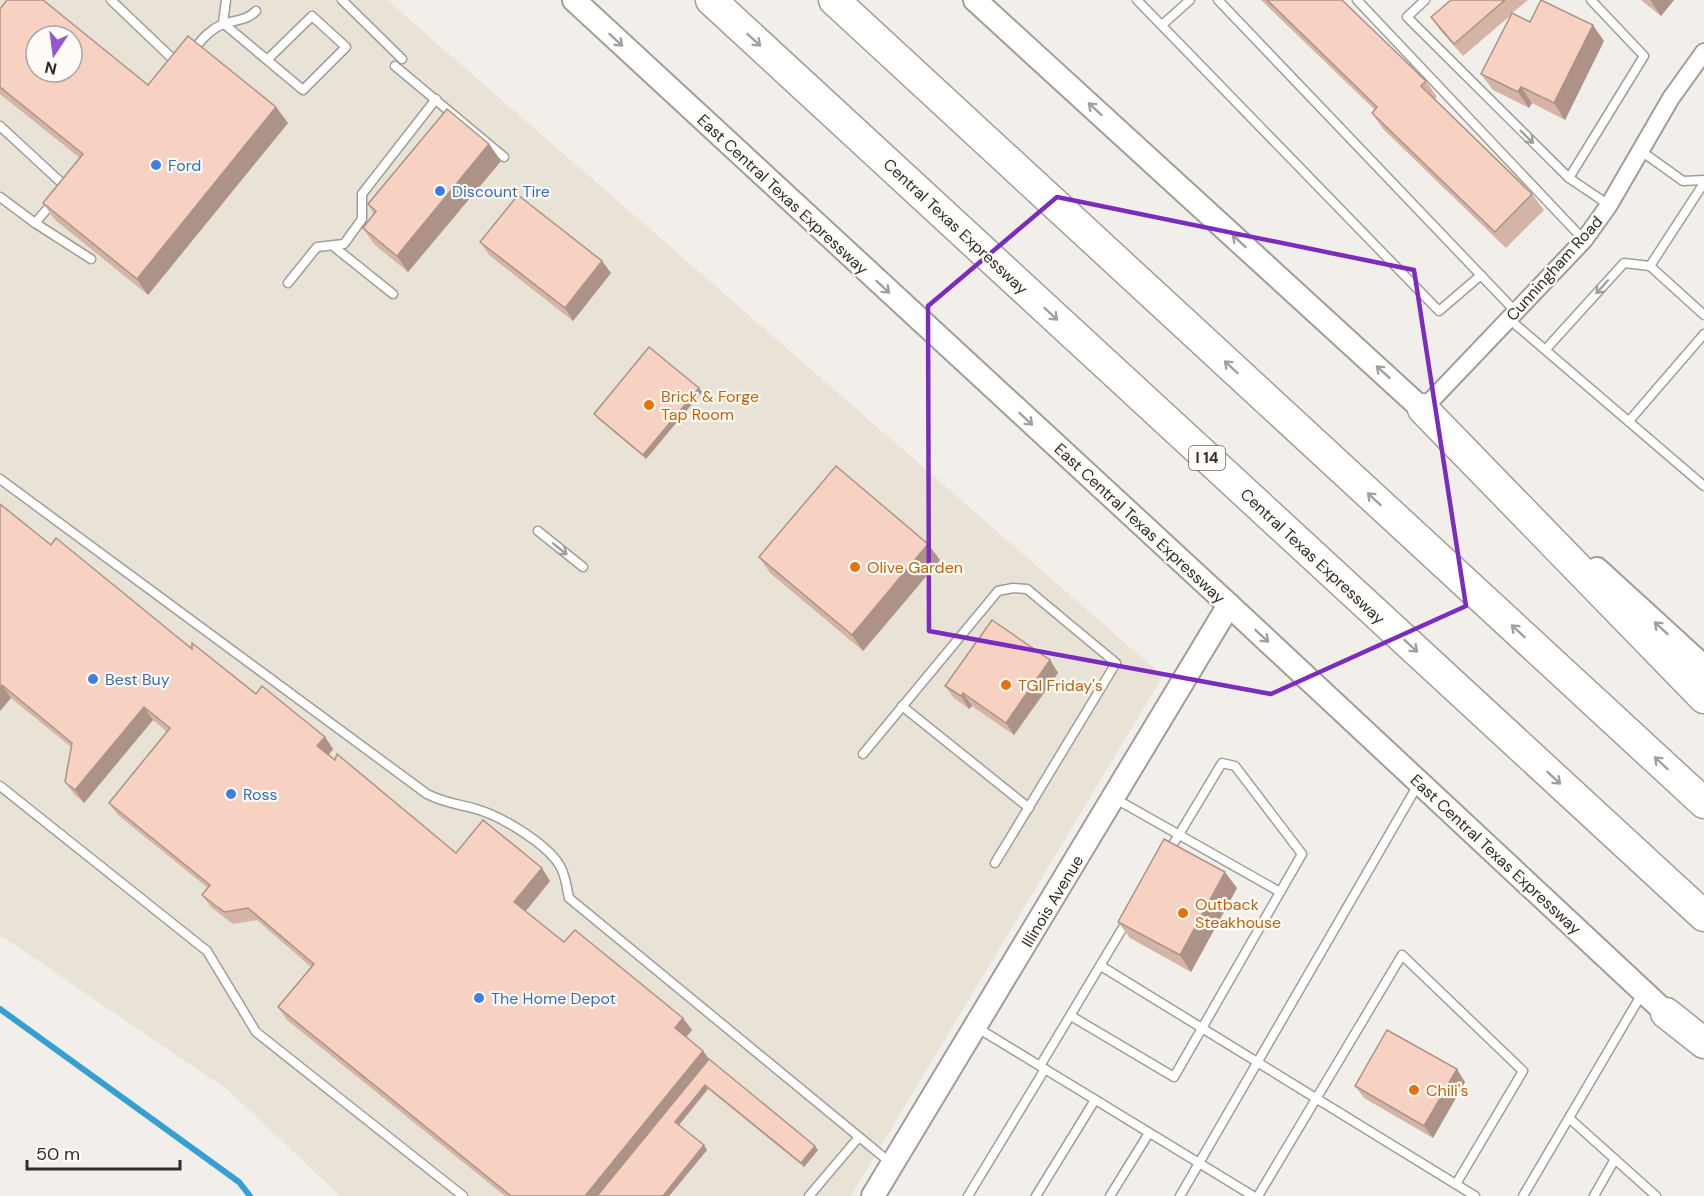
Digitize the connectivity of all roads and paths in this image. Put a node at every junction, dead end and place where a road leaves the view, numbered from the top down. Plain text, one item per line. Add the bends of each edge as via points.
1 (111, 0) edge
2 (226, 0) edge
3 (342, 0) edge
4 (574, 0) edge
5 (711, 0) edge
6 (834, 0) edge
7 (975, 0) edge
8 (1137, 0) edge
9 (1190, 0) edge
10 (1218, 0) edge
11 (1357, 0) edge
12 (1425, 0) edge
13 (1591, 0) edge
14 (256, 11) dead end
15 (223, 23) junction
16 (1162, 25) junction
17 (1704, 52) edge
18 (402, 59) dead end
19 (267, 60) junction
20 (179, 65) junction
21 (395, 66) dead end
22 (172, 72) edge
23 (436, 99) junction
24 (0, 126) edge
25 (1641, 151) junction
26 (504, 157) dead end
27 (73, 178) edge
28 (1569, 178) junction
29 (1704, 182) edge
30 (67, 186) junction
31 (0, 197) edge
32 (1609, 205) junction
33 (35, 223) junction
34 (1584, 240) junction
35 (333, 246) junction
36 (91, 259) edge
37 (1650, 266) junction
38 (1481, 275) junction
39 (288, 283) dead end
40 (393, 294) dead end
41 (1704, 315) edge
42 (1513, 316) junction
43 (1704, 334) edge
44 (1546, 349) junction
45 (1423, 409) junction
46 (1629, 421) junction
47 (0, 479) edge
48 (1704, 486) edge
49 (538, 531) dead end
50 (583, 567) dead end
51 (1228, 605) junction
52 (1704, 667) edge
53 (1704, 698) edge
54 (902, 706) junction
55 (863, 754) dead end
56 (1419, 783) junction
57 (0, 786) edge
58 (1114, 797) junction
59 (1704, 803) edge
60 (1029, 808) junction
61 (1180, 833) junction
62 (995, 863) dead end
63 (1161, 864) edge
64 (1280, 892) junction
65 (1131, 915) edge
66 (1704, 916) edge
67 (1101, 966) junction
68 (1643, 992) junction
69 (1666, 1013) junction
70 (1071, 1016) junction
71 (976, 1027) junction
72 (1202, 1028) junction
73 (1704, 1043) edge
74 (1704, 1049) edge
75 (1258, 1063) junction
76 (1043, 1068) junction
77 (1316, 1099) junction
78 (1095, 1100) junction
79 (1569, 1118) junction
80 (1149, 1133) junction
81 (859, 1137) junction
82 (1615, 1159) junction
83 (893, 1164) junction
84 (1200, 1164) junction
85 (1456, 1184) junction
86 (1248, 1195) edge
87 (463, 1196) edge
88 (809, 1196) edge
89 (873, 1196) edge
90 (968, 1196) edge
91 (1036, 1196) edge
92 (1110, 1196) edge
93 (1180, 1196) edge
94 (1258, 1196) edge
95 (1475, 1196) edge
96 (1523, 1196) edge
97 (1594, 1196) edge
98 (1656, 1196) edge

1 - 20 lane
2 - 15 lane
3 - 18 lane
4 -> 51 main road, East Central Texas Expressway
5 -> 66 highway, Central Texas Expressway / I 14
59 -> 6 highway
45 -> 7 main road
8 - 16 lane
9 - 16 lane
10 - 38 lane
11 - 34 lane
12 -> 28 lane via 1407,17
13 - 28 lane via 1644,56
14 - 15 lane via 249,19
15 - 19 lane
15 - 20 lane via 212,29
16 - 38 lane via 1439,311
17 - 25 street, Cunningham Road via 1671,98
19 - 19 lane via 312,16 346,47 303,90
20 - 22 lane
21 - 23 lane
23 - 26 lane
23 - 35 lane via 362,194 362,219 344,244
24 - 30 lane
25 - 29 lane via 1683,181
25 - 32 street, Cunningham Road
27 - 30 lane
28 - 32 lane
29 - 37 lane
30 - 33 lane
31 - 33 lane
32 - 34 street, Cunningham Road
33 - 36 lane
34 - 42 street, Cunningham Road
35 - 39 lane via 317,247
35 - 40 lane
37 - 41 lane
37 -> 44 lane via 1624,263
38 - 42 lane
42 - 44 lane
42 - 45 street, Cunningham Road
43 - 46 lane
44 - 46 lane
52 -> 45 main road
45 - 53 highway
46 - 48 lane
47 - 81 lane via 427,794 447,804 498,816 550,853 562,870 569,898
49 -> 50 lane
51 -> 56 main road, East Central Texas Expressway
51 - 58 main road, Illinois Avenue
54 - 55 lane
54 - 60 lane
54 - 60 lane via 998,591 1026,590 1116,663
56 - 68 main road, East Central Texas Expressway
56 - 75 lane
57 - 87 lane via 207,951 256,1032
58 - 61 lane
58 - 71 main road, Illinois Avenue
60 - 62 lane
61 - 63 lane
61 - 64 lane
61 - 64 lane via 1221,763 1234,766 1302,854
64 - 72 lane
65 - 67 lane
67 - 70 lane
67 - 72 lane
68 - 69 main road, East Central Texas Expressway
68 - 79 lane
69 - 73 highway
69 - 74 main road, East Central Texas Expressway
70 - 72 lane via 1174,1077
70 - 76 lane
71 - 76 lane
71 - 83 main road, Illinois Avenue
72 - 75 lane
75 - 77 lane
75 - 84 lane
76 - 78 lane
76 - 90 lane
77 - 85 lane
77 - 85 lane via 1402,956 1522,1071
77 - 94 lane
78 - 80 lane
78 - 91 lane
79 - 82 lane
79 - 96 lane
80 - 84 lane
80 - 92 lane
81 - 83 lane
81 - 88 lane
82 - 97 lane
82 - 98 lane
83 - 89 main road, Illinois Avenue
84 - 86 lane
84 - 93 lane
85 - 95 lane

